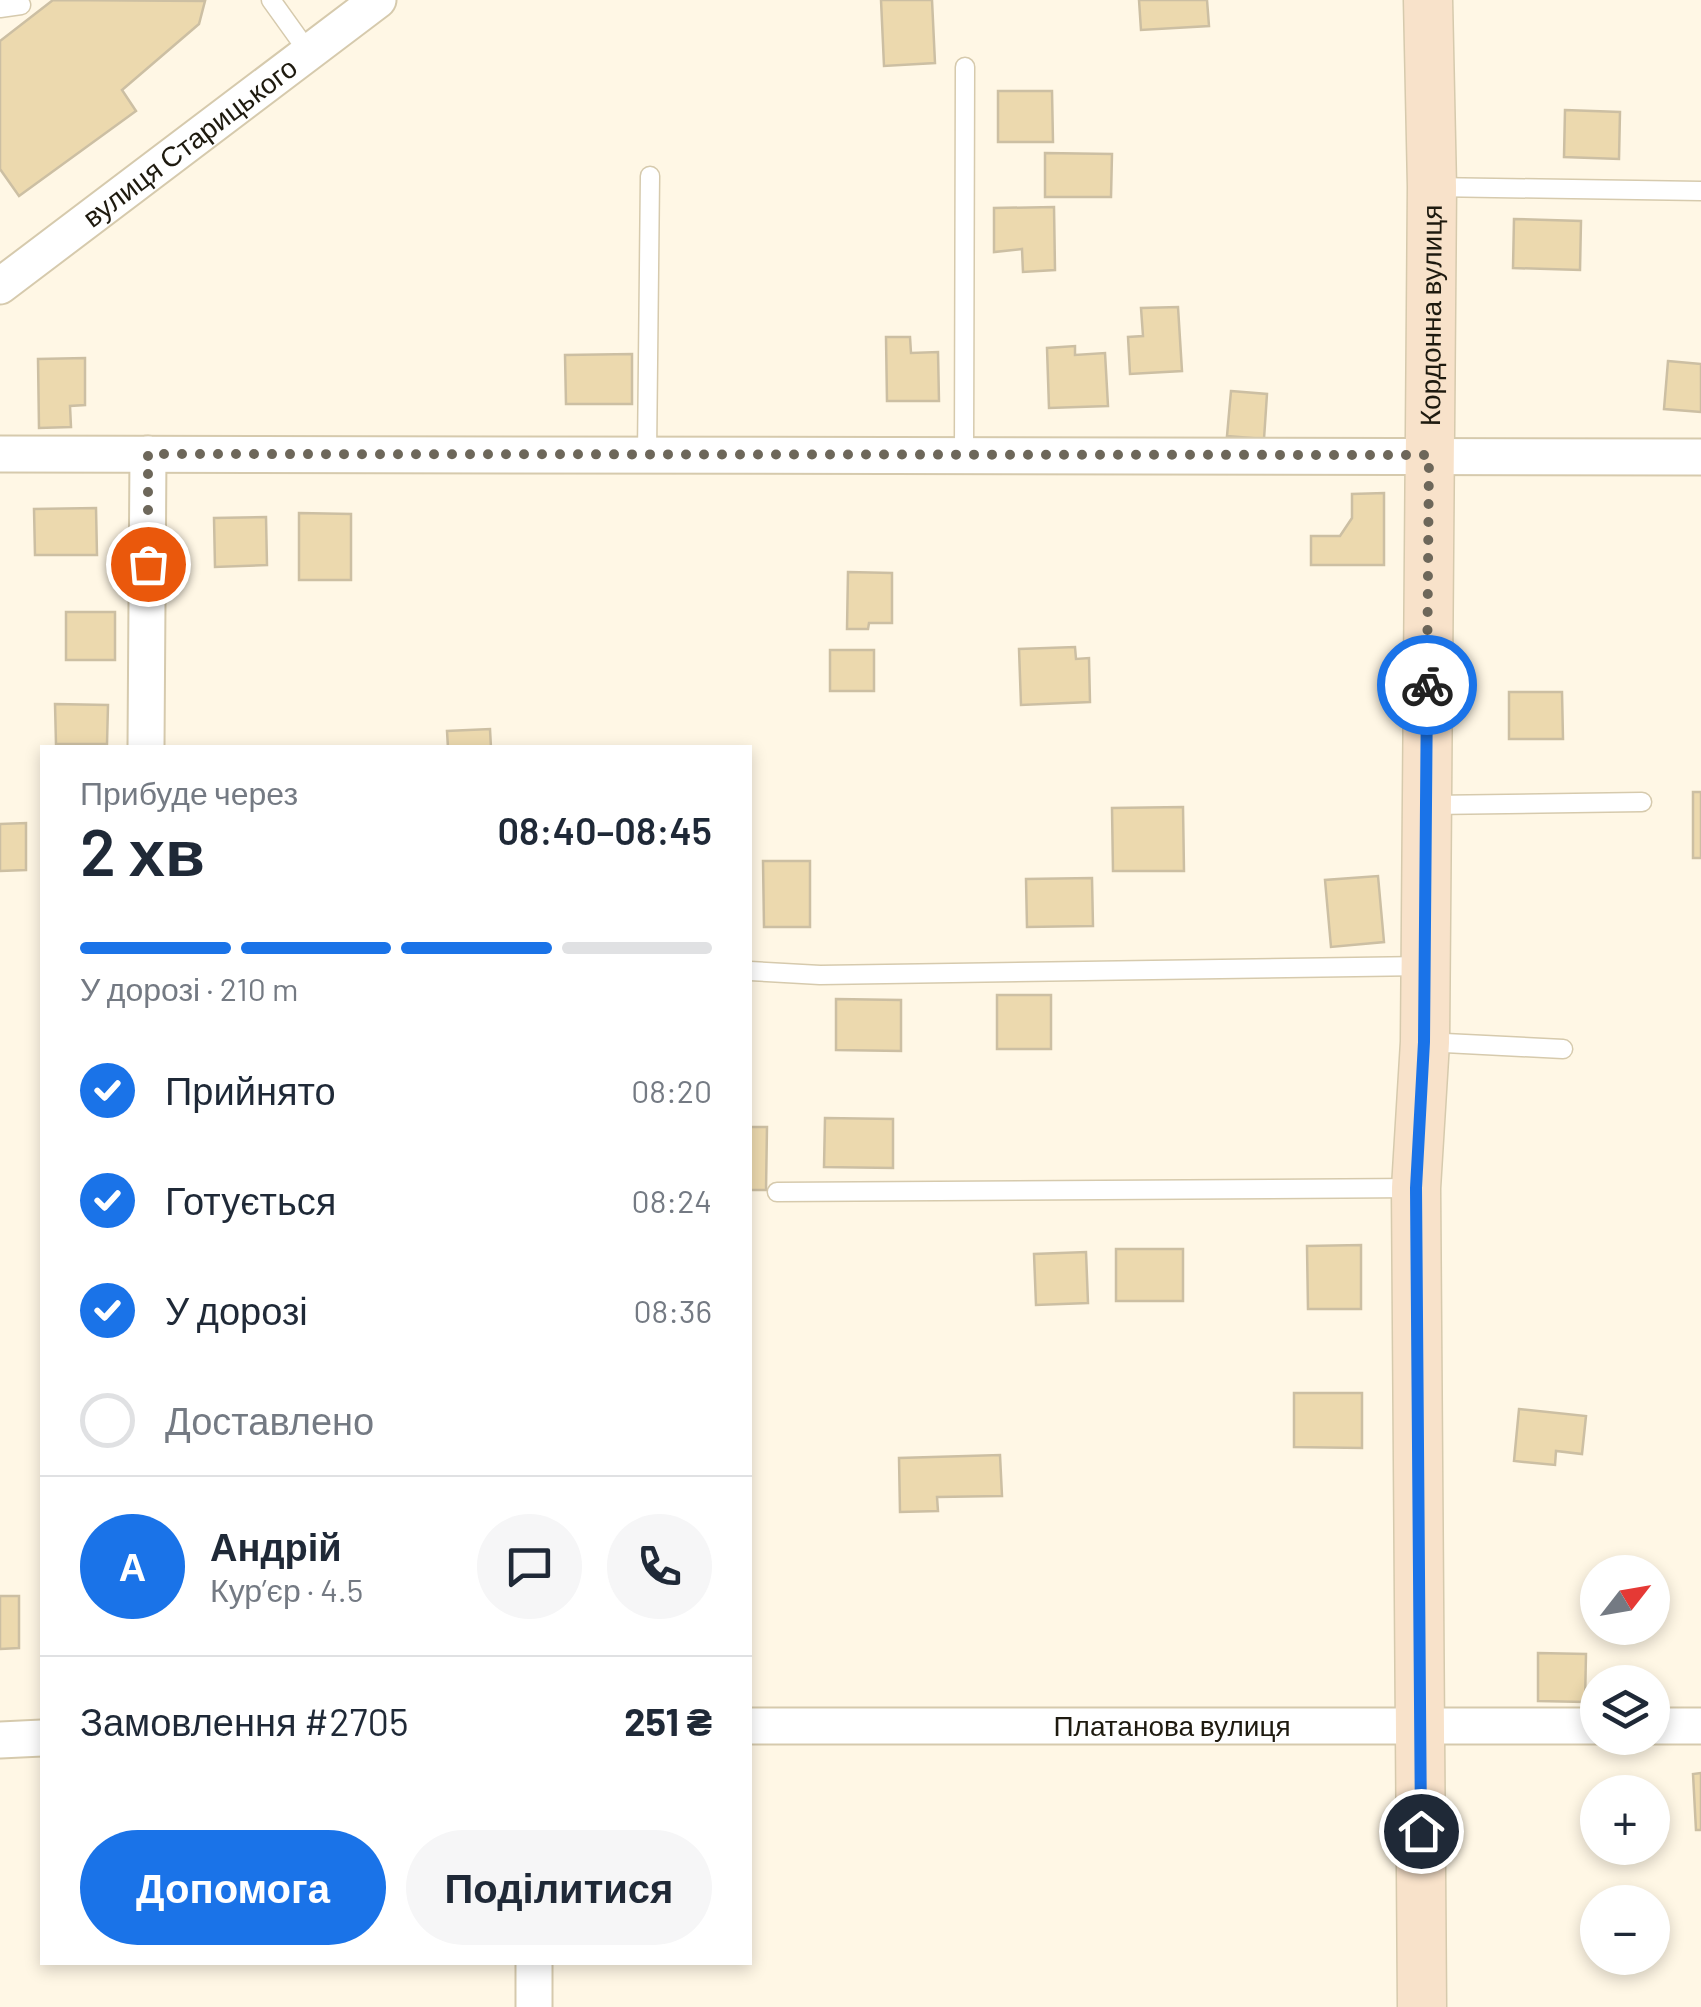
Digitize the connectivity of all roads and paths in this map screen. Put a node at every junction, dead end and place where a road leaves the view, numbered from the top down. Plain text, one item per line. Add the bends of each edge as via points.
1 (271, 0) edge
2 (378, 0) edge
3 (1428, 0) edge
4 (21, 5) dead end
5 (0, 8) edge
6 (309, 53) junction
7 (965, 67) dead end
8 (650, 176) dead end
9 (1432, 187) junction
10 (1701, 191) edge
11 (0, 286) edge
12 (0, 454) edge
13 (148, 454) junction
14 (647, 455) junction
15 (964, 455) junction
16 (1429, 455) junction
17 (1701, 457) edge
18 (146, 745) edge
19 (1642, 802) dead end
20 (1426, 805) junction
21 (1425, 966) junction
22 (752, 971) edge
23 (1424, 1042) junction
24 (1563, 1049) dead end
25 (1416, 1188) junction
26 (777, 1192) dead end
27 (752, 1726) edge
28 (1420, 1726) junction
29 (1580, 1726) edge
30 (1670, 1726) edge
31 (1701, 1726) edge
32 (40, 1738) edge
33 (0, 1740) edge
34 (534, 1965) edge
35 (534, 2007) edge
36 (1422, 2007) edge

1 - 6 lane
2 - 6 street, вулиця Старицького
3 - 9 main road, Кордонна вулиця
4 - 5 lane
6 - 11 street, вулиця Старицького
7 - 15 lane
8 - 14 lane
9 - 10 lane
9 - 16 main road, Кордонна вулиця
12 - 13 street
13 - 14 street
13 - 18 street
14 - 15 street
15 - 16 street
16 - 17 street
16 - 20 main road, Кордонна вулиця
19 - 20 lane
20 - 21 main road, Кордонна вулиця
21 - 22 lane
21 - 23 main road, Кордонна вулиця
23 - 24 lane
23 - 25 main road, Кордонна вулиця
25 - 26 lane
25 - 28 main road, Кордонна вулиця
27 - 28 street, Платанова вулиця
28 - 29 street, Платанова вулиця
28 - 36 main road, Кордонна вулиця
30 - 31 street
32 - 33 street
34 - 35 street

